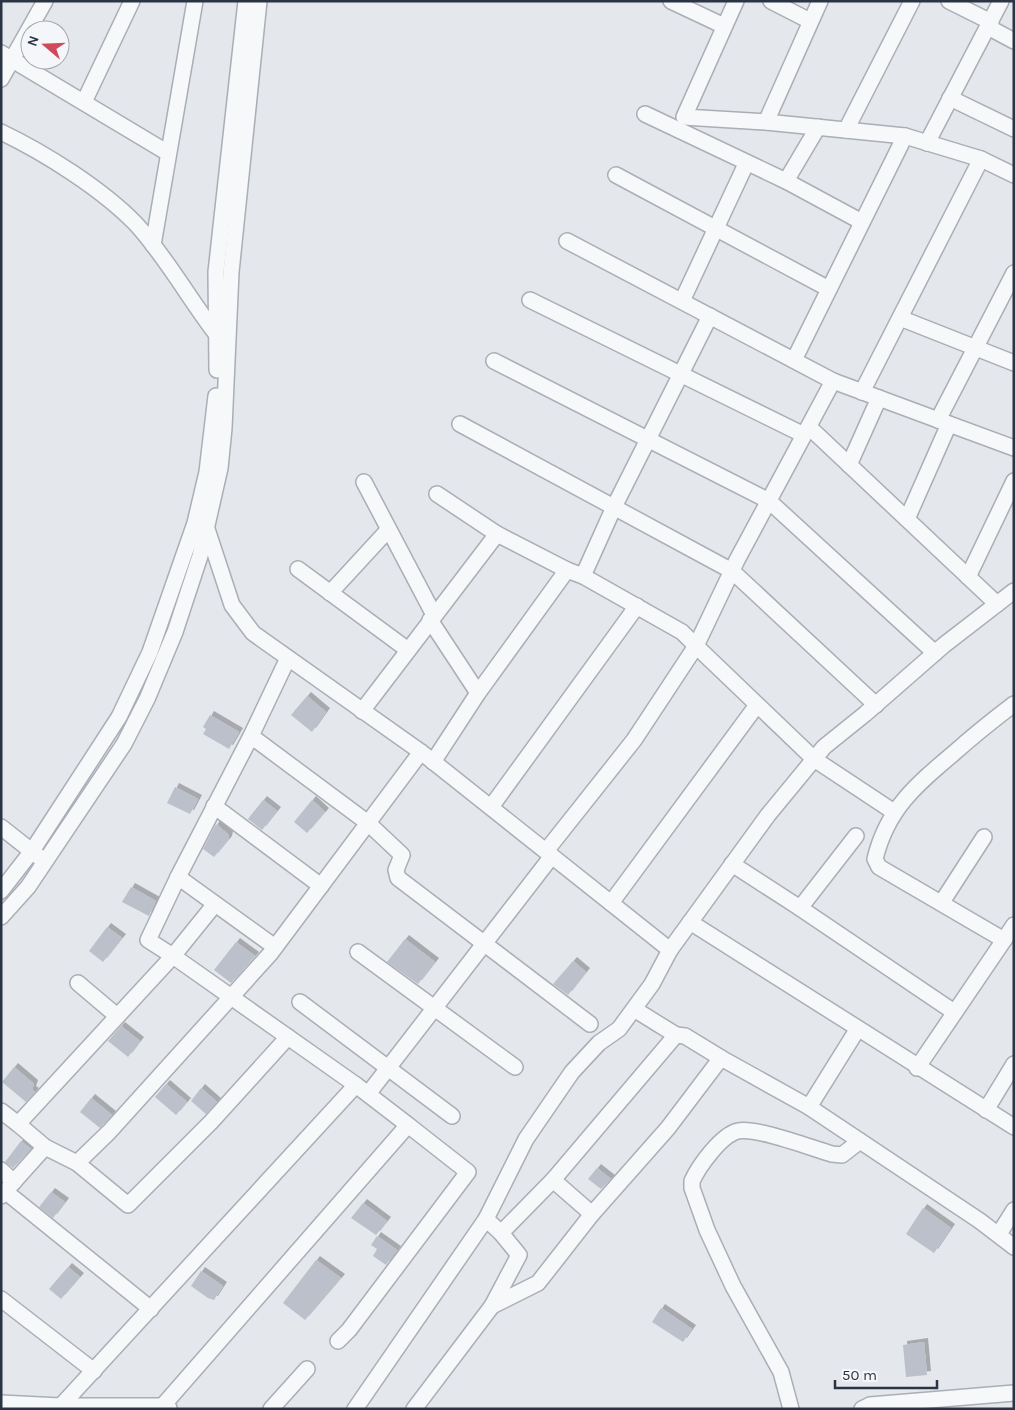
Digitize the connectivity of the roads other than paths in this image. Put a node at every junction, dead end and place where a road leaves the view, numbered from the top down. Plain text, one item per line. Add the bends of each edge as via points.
1 (45, 1) edge
2 (132, 1) edge
3 (195, 1) edge
4 (246, 1) edge
5 (259, 1) edge
6 (736, 1) edge
7 (771, 1) edge
8 (820, 1) edge
9 (912, 1) edge
10 (949, 1) edge
11 (1001, 1) edge
12 (679, 3) edge
13 (810, 21) junction
14 (989, 24) junction
15 (724, 26) junction
16 (1014, 41) edge
17 (7, 56) edge
18 (1, 79) edge
19 (950, 98) junction
20 (84, 102) junction
21 (645, 114) dead end
22 (766, 122) junction
23 (681, 123) junction
24 (818, 127) junction
25 (1014, 129) edge
26 (846, 130) junction
27 (1, 132) edge
28 (905, 136) junction
29 (926, 143) junction
30 (168, 153) junction
31 (981, 158) junction
32 (746, 164) junction
33 (1014, 175) edge
34 (616, 176) dead end
35 (786, 181) junction
36 (862, 222) junction
37 (716, 228) junction
38 (566, 241) dead end
39 (153, 245) junction
40 (1013, 276) edge
41 (829, 289) junction
42 (530, 300) dead end
43 (682, 302) junction
44 (710, 316) junction
45 (900, 318) junction
46 (222, 335) junction
47 (976, 347) junction
48 (794, 360) junction
49 (494, 361) dead end
50 (1014, 362) edge
51 (682, 375) junction
52 (833, 381) junction
53 (862, 392) junction
54 (879, 398) junction
55 (943, 422) junction
56 (460, 424) dead end
57 (807, 431) junction
58 (648, 440) junction
59 (1014, 448) edge
60 (849, 465) junction
61 (1014, 481) edge
62 (364, 482) dead end
63 (437, 494) dead end
64 (769, 502) junction
65 (614, 507) junction
66 (907, 520) junction
67 (201, 526) junction
68 (388, 530) junction
69 (497, 534) junction
70 (298, 569) dead end
71 (567, 570) junction
72 (732, 571) junction
73 (582, 576) junction
74 (968, 577) junction
75 (1014, 591) edge
76 (330, 592) junction
77 (997, 604) junction
78 (637, 606) junction
79 (432, 618) junction
80 (696, 646) junction
81 (408, 650) junction
82 (935, 653) junction
83 (288, 658) junction
84 (478, 693) junction
85 (1014, 704) edge
86 (757, 705) junction
87 (876, 705) junction
88 (362, 711) junction
89 (251, 736) junction
90 (427, 757) junction
91 (814, 759) junction
92 (214, 806) junction
93 (491, 807) junction
94 (894, 812) junction
95 (368, 823) junction
96 (1, 827) edge
97 (856, 836) dead end
98 (984, 837) dead end
99 (32, 851) junction
100 (549, 854) junction
101 (46, 862) junction
102 (732, 864) junction
103 (178, 877) junction
104 (321, 886) junction
105 (1, 891) edge
106 (942, 902) junction
107 (611, 903) junction
108 (215, 904) junction
109 (800, 908) junction
110 (1, 917) edge
111 (690, 922) junction
112 (1014, 925) edge
113 (1004, 940) junction
114 (483, 944) junction
115 (275, 947) junction
116 (670, 950) junction
117 (358, 952) dead end
118 (172, 956) junction
119 (78, 983) dead end
120 (230, 997) junction
121 (300, 1002) dead end
122 (433, 1009) junction
123 (634, 1009) junction
124 (954, 1012) junction
125 (118, 1016) junction
126 (590, 1024) dead end
127 (857, 1030) junction
128 (676, 1035) junction
129 (288, 1038) junction
130 (722, 1058) junction
131 (1014, 1064) edge
132 (514, 1067) dead end
133 (388, 1068) junction
134 (917, 1068) junction
135 (362, 1089) junction
136 (809, 1107) junction
137 (986, 1110) junction
138 (1, 1111) edge
139 (452, 1116) dead end
140 (18, 1124) junction
141 (408, 1125) junction
142 (1014, 1127) edge
143 (860, 1141) junction
144 (45, 1147) junction
145 (77, 1163) junction
146 (1, 1170) edge
147 (553, 1180) junction
148 (7, 1190) edge
149 (1014, 1210) edge
150 (592, 1214) junction
151 (486, 1219) junction
152 (501, 1233) junction
153 (999, 1234) junction
154 (1014, 1248) edge
155 (1, 1299) edge
156 (492, 1306) junction
157 (151, 1309) junction
158 (338, 1341) dead end
159 (307, 1369) dead end
160 (94, 1371) junction
161 (1014, 1393) edge
162 (983, 1402) edge
163 (1, 1403) edge
164 (422, 1406) edge
165 (59, 1408) edge
166 (165, 1408) edge
167 (270, 1409) edge
168 (355, 1409) edge
169 (791, 1409) edge
170 (862, 1409) edge

1 - 17 street
2 - 20 street
3 - 30 street
4 - 46 street via 216,272
5 - 46 street
6 - 15 street
7 - 13 street
8 - 13 street
9 - 26 street
10 - 14 street
11 - 14 street
12 - 15 street
13 - 22 street
14 - 16 street
14 - 19 street
15 - 23 street
17 - 18 street
17 - 20 street
19 - 25 street
19 - 29 street
20 - 30 street
21 - 23 street
22 - 23 street
22 - 24 street
23 - 32 street
24 - 26 street
24 - 35 street
26 - 28 street
27 - 39 street via 99,192 136,224
28 - 29 street
28 - 36 street
29 - 31 street
30 - 39 street
31 - 33 street
31 - 45 street
32 - 35 street
32 - 37 street
34 - 37 street
35 - 36 street
36 - 41 street
37 - 41 street
37 - 43 street
38 - 43 street
39 - 46 street
40 - 47 street
41 - 48 street
42 - 51 street
43 - 44 street
44 - 48 street
44 - 51 street
45 - 47 street
45 - 53 street
46 - 67 street via 220,468
47 - 50 street
47 - 55 street
48 - 52 street
49 - 58 street
51 - 57 street
51 - 58 street
52 - 53 street
52 - 57 street
53 - 54 street
54 - 55 street
54 - 60 street
55 - 59 street
55 - 66 street
56 - 65 street
57 - 60 street
57 - 64 street
58 - 64 street
58 - 65 street
60 - 66 street
61 - 74 street
62 - 68 street
63 - 69 street
64 - 72 street
64 - 82 street
65 - 72 street
65 - 73 street
66 - 74 street
67 - 83 street via 232,606 253,633
67 - 99 street via 150,652 119,717
67 - 101 street via 174,632 147,699 124,744
68 - 76 street
68 - 79 street
69 - 71 street
69 - 79 street
70 - 76 street
71 - 73 street
71 - 84 street
72 - 80 street
72 - 87 street
73 - 78 street
74 - 77 street
75 - 77 street
76 - 81 street
77 - 82 street
78 - 80 street via 682,632
78 - 93 street
79 - 81 street
79 - 84 street
80 - 86 street
80 - 100 street via 634,740
81 - 88 street
82 - 87 street
83 - 88 street
83 - 89 street
84 - 90 street
85 - 94 street via 911,790
86 - 91 street
86 - 107 street
87 - 91 street
88 - 90 street
89 - 92 street
89 - 95 street
90 - 93 street
90 - 95 street
91 - 94 street
91 - 102 street
92 - 103 street
92 - 104 street
93 - 100 street
94 - 106 street via 877,850 875,859 879,867
95 - 104 street
95 - 114 street via 402,855 396,870 398,878
96 - 99 street
97 - 109 street
98 - 106 street
99 - 101 street
99 - 105 street
100 - 107 street
100 - 114 street
101 - 110 street via 28,888
102 - 109 street
102 - 111 street
103 - 108 street
103 - 118 street via 148,940
104 - 115 street
106 - 113 street
107 - 116 street
108 - 115 street
108 - 118 street
109 - 124 street
111 - 116 street
111 - 127 street
112 - 113 street
113 - 124 street
114 - 122 street
114 - 126 street
115 - 120 street
116 - 123 street
117 - 122 street
118 - 120 street
118 - 125 street
119 - 125 street
120 - 129 street
120 - 145 street via 109,1132
121 - 133 street
122 - 132 street
122 - 133 street
123 - 128 street
123 - 151 street via 620,1029 599,1043 572,1072 526,1139
124 - 134 street
125 - 140 street
127 - 134 street
127 - 136 street
128 - 130 street via 685,1036
128 - 147 street
129 - 135 street
129 - 145 street via 128,1206
130 - 136 street
130 - 150 street via 668,1128
131 - 137 street
133 - 135 street
133 - 139 street
134 - 137 street
135 - 141 street
135 - 157 street
136 - 143 street
137 - 142 street
138 - 140 street
140 - 144 street
141 - 158 street via 468,1172
141 - 166 street
143 - 153 street
143 - 169 street via 849,1152 837,1154 740,1131 732,1133 717,1146 692,1181 707,1230 733,1286 781,1372
144 - 145 street
144 - 148 street
146 - 148 street
147 - 150 street
147 - 152 street
148 - 157 street
149 - 153 street
150 - 156 street via 538,1282
151 - 152 street
151 - 168 street
152 - 156 street via 519,1255
153 - 154 street
155 - 160 street
156 - 164 street
157 - 160 street
159 - 167 street
160 - 165 street
161 - 162 street
162 - 170 street via 870,1405
163 - 165 street
165 - 166 street

